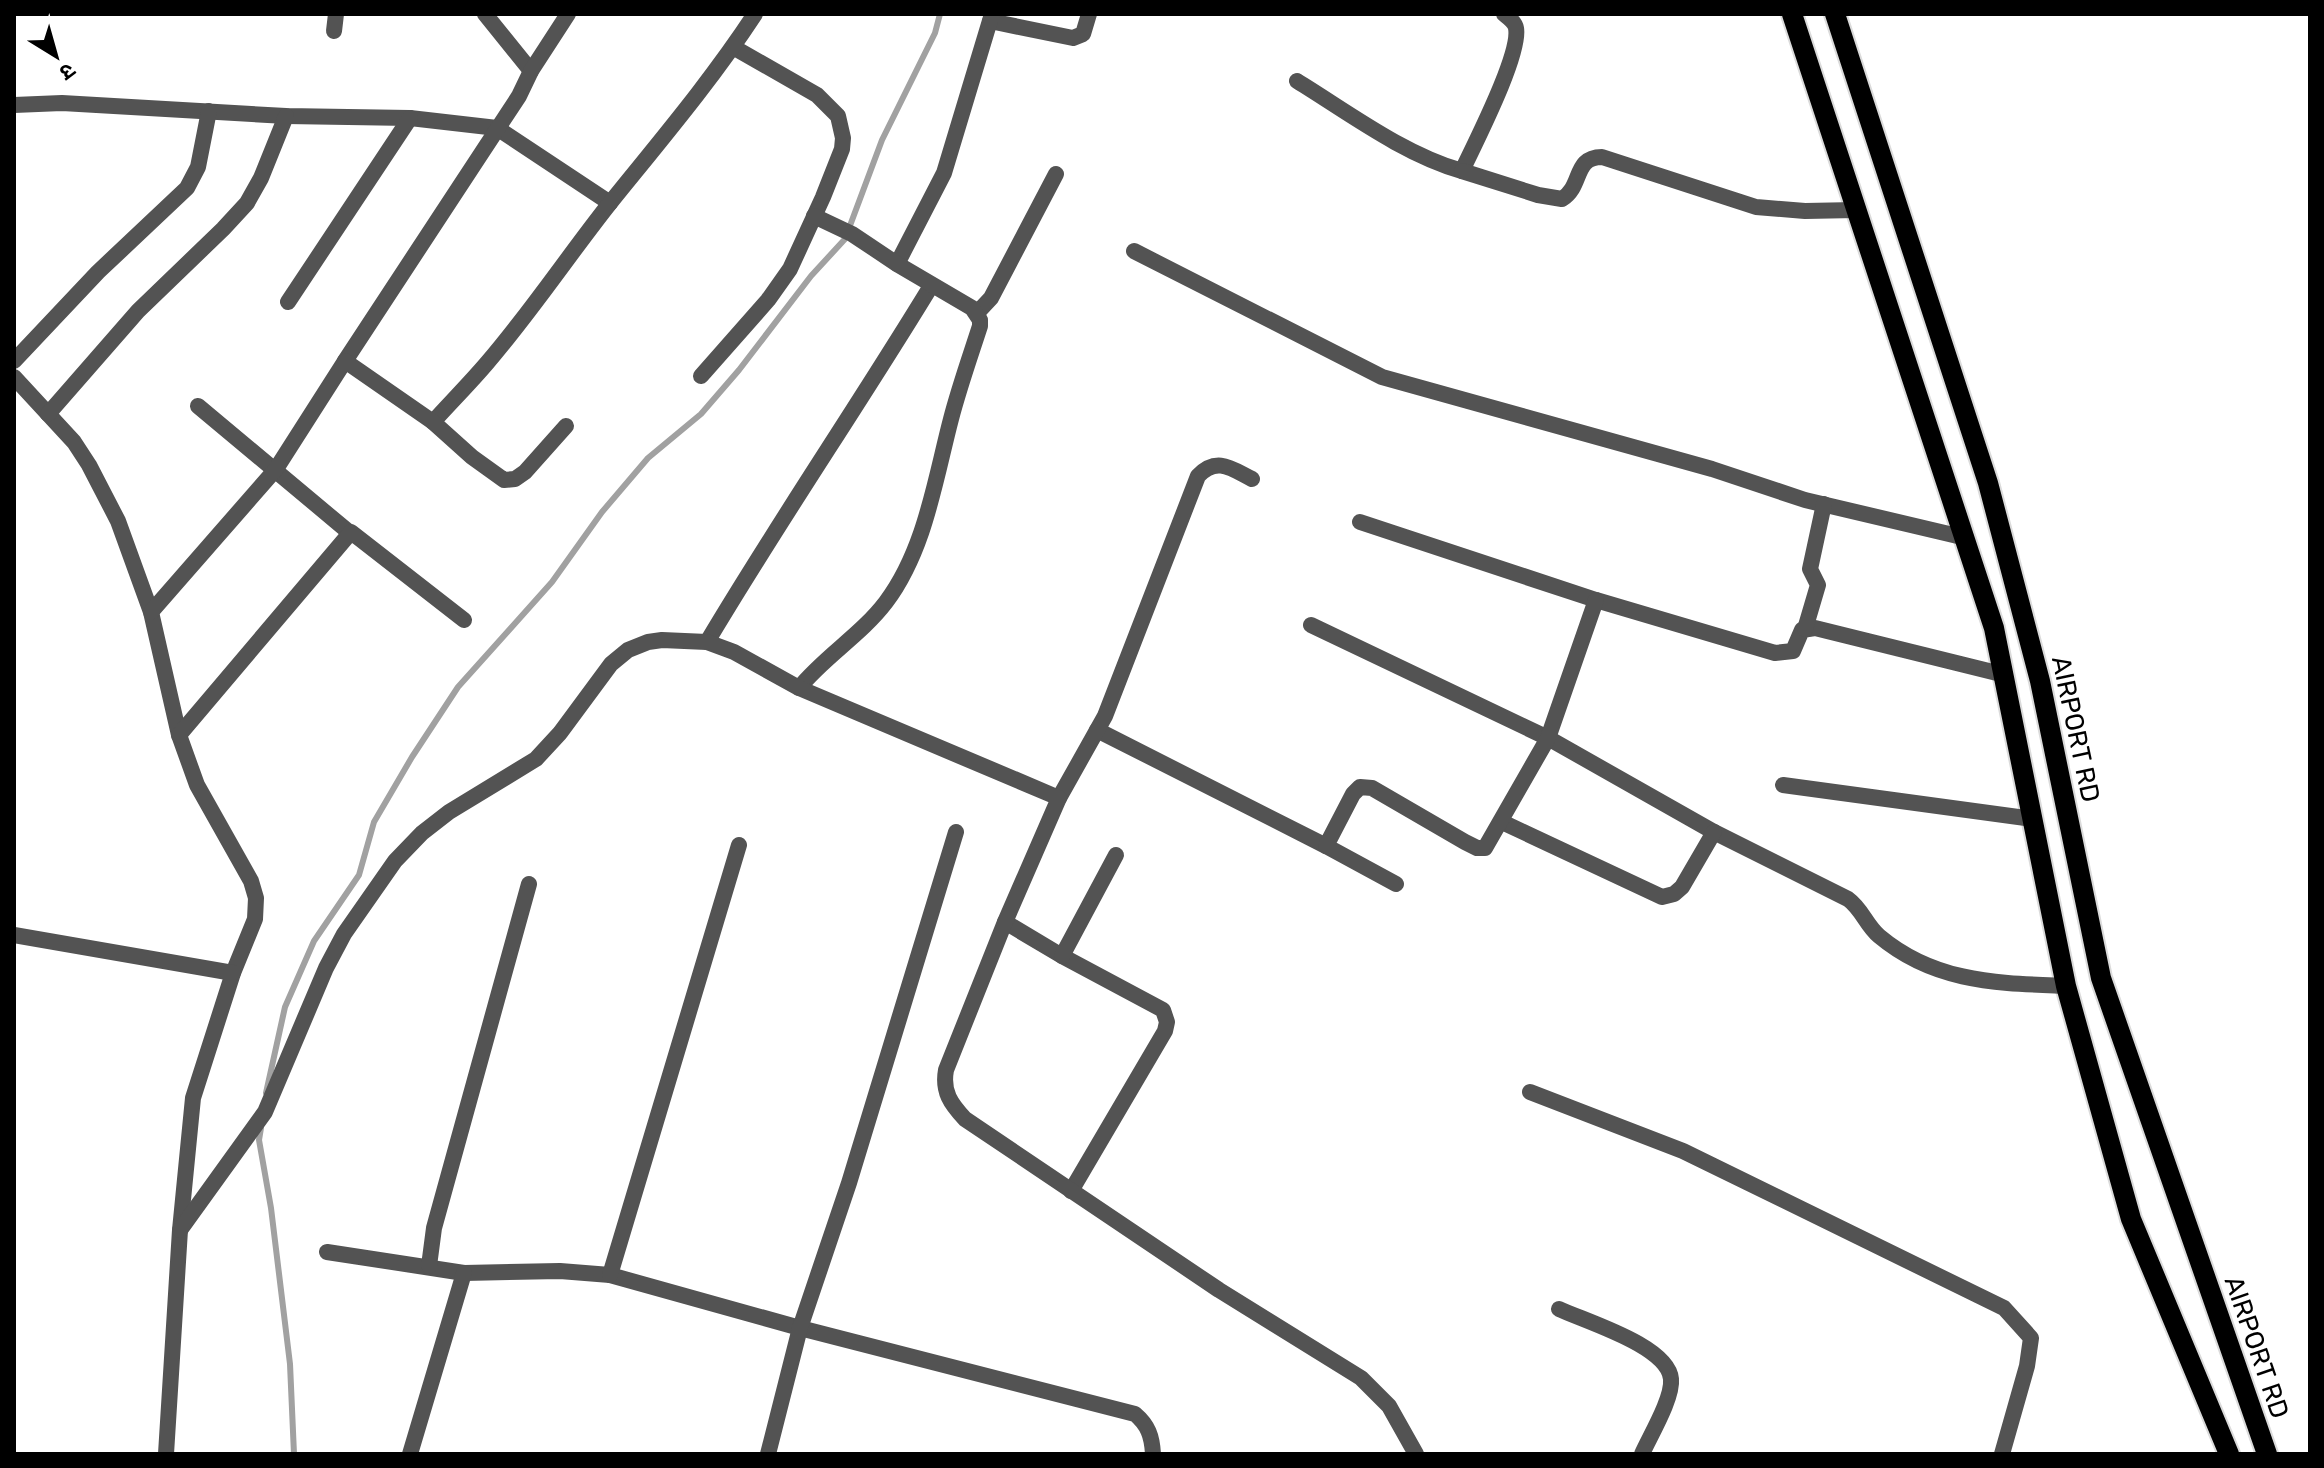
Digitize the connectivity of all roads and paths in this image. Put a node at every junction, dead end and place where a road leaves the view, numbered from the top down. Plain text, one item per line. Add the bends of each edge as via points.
1 (485, 14) edge
2 (568, 14) edge
3 (755, 14) edge
4 (1089, 14) edge
5 (1504, 14) edge
6 (1792, 14) edge
7 (1835, 14) edge
8 (991, 18) edge
9 (733, 47) junction
10 (531, 71) junction
11 (1297, 81) dead end
12 (14, 105) edge
13 (209, 111) junction
14 (286, 116) junction
15 (410, 118) junction
16 (497, 128) junction
17 (1462, 171) junction
18 (1056, 174) dead end
19 (610, 203) junction
20 (1856, 210) junction
21 (819, 217) junction
22 (1134, 251) dead end
23 (897, 264) junction
24 (931, 286) junction
25 (288, 302) dead end
26 (977, 313) junction
27 (14, 361) edge
28 (345, 361) junction
29 (701, 376) dead end
30 (14, 377) edge
31 (198, 406) dead end
32 (48, 414) junction
33 (433, 422) junction
34 (566, 426) dead end
35 (276, 469) junction
36 (1252, 479) dead end
37 (1824, 504) junction
38 (1360, 522) dead end
39 (350, 533) junction
40 (1966, 538) junction
41 (1596, 600) junction
42 (151, 612) junction
43 (464, 620) dead end
44 (1311, 625) dead end
45 (1805, 629) junction
46 (707, 642) junction
47 (2005, 675) junction
48 (799, 688) junction
49 (1097, 730) junction
50 (179, 735) junction
51 (1548, 738) junction
52 (1783, 785) dead end
53 (1059, 798) junction
54 (2033, 819) junction
55 (1502, 822) junction
56 (956, 832) dead end
57 (1714, 832) junction
58 (739, 845) dead end
59 (1326, 846) junction
60 (1116, 855) dead end
61 (529, 884) dead end
62 (1396, 884) dead end
63 (1005, 922) junction
64 (14, 935) edge
65 (1062, 956) junction
66 (233, 973) junction
67 (2066, 986) junction
68 (1530, 1092) dead end
69 (1071, 1191) junction
70 (180, 1230) junction
71 (327, 1252) dead end
72 (429, 1266) junction
73 (464, 1273) junction
74 (610, 1275) junction
75 (1559, 1309) dead end
76 (800, 1328) junction
77 (166, 1454) edge
78 (410, 1454) edge
79 (768, 1454) edge
80 (1153, 1454) edge
81 (1416, 1454) edge
82 (1642, 1454) edge
83 (2002, 1454) edge
84 (2229, 1454) edge
85 (2267, 1454) edge

1 - 10 street
2 - 10 street
3 - 9 street
4 - 8 street via 1083,34 1073,38
5 - 17 street via 1517,29 1513,53
6 - 20 main road
7 - 85 main road, AIRPORT RD via 1988,483 2040,681 2101,978
8 - 23 street via 944,173
9 - 19 street
9 - 21 street via 817,95 838,116 842,149
10 - 16 street
11 - 17 street via 1408,148
12 - 13 street
13 - 14 street
13 - 27 street via 198,167 187,188
14 - 15 street
14 - 32 street via 247,203 138,311
15 - 16 street
15 - 25 street
16 - 19 street
16 - 28 street
17 - 20 street via 1562,199 1571,192 1585,161 1602,157 1756,207
18 - 26 street via 991,298
19 - 33 street via 504,343
20 - 40 main road
21 - 23 street
21 - 29 street via 778,287
22 - 37 street via 1382,377
23 - 24 street
24 - 26 street
24 - 46 street
26 - 48 street via 980,326 931,502 905,565 870,621
28 - 33 street
28 - 35 street
30 - 32 street
31 - 35 street
32 - 42 street via 89,465 118,521
33 - 34 street via 504,480 525,472
35 - 39 street
35 - 42 street
36 - 49 street via 1214,465 1198,476
37 - 40 street
37 - 45 street via 1810,569 1818,585
38 - 41 street
39 - 43 street
39 - 50 street
40 - 47 main road
41 - 45 street via 1775,653 1793,651
41 - 51 street
42 - 50 street
44 - 51 street
45 - 47 street
46 - 48 street
46 - 70 street via 662,640 628,650 536,759 449,812 395,861 326,968 265,1112
47 - 54 main road
48 - 53 street
49 - 53 street
49 - 59 street
50 - 66 street via 197,785 256,898 255,919
51 - 55 street
51 - 57 street
52 - 54 street
53 - 63 street
54 - 67 main road
55 - 57 street via 1662,897 1682,887
55 - 59 street via 1489,844 1477,848 1365,786 1353,794
56 - 76 street
57 - 67 street via 1848,899 1876,934 1926,964 1960,978
58 - 74 street
59 - 62 street
60 - 65 street
61 - 72 street via 434,1228
63 - 65 street
63 - 69 street via 944,1083 951,1104 965,1119
64 - 66 street
65 - 69 street via 1163,1010 1167,1022
66 - 70 street via 193,1098
67 - 84 main road via 2131,1219
68 - 83 street via 1683,1151 2004,1308 2031,1338
69 - 81 street via 1361,1378 1389,1406
70 - 77 street
71 - 72 street
72 - 73 street
73 - 74 street
73 - 78 street
74 - 76 street
75 - 82 street via 1650,1350 1666,1365 1670,1391
76 - 79 street
76 - 80 street via 1135,1414 1152,1438

